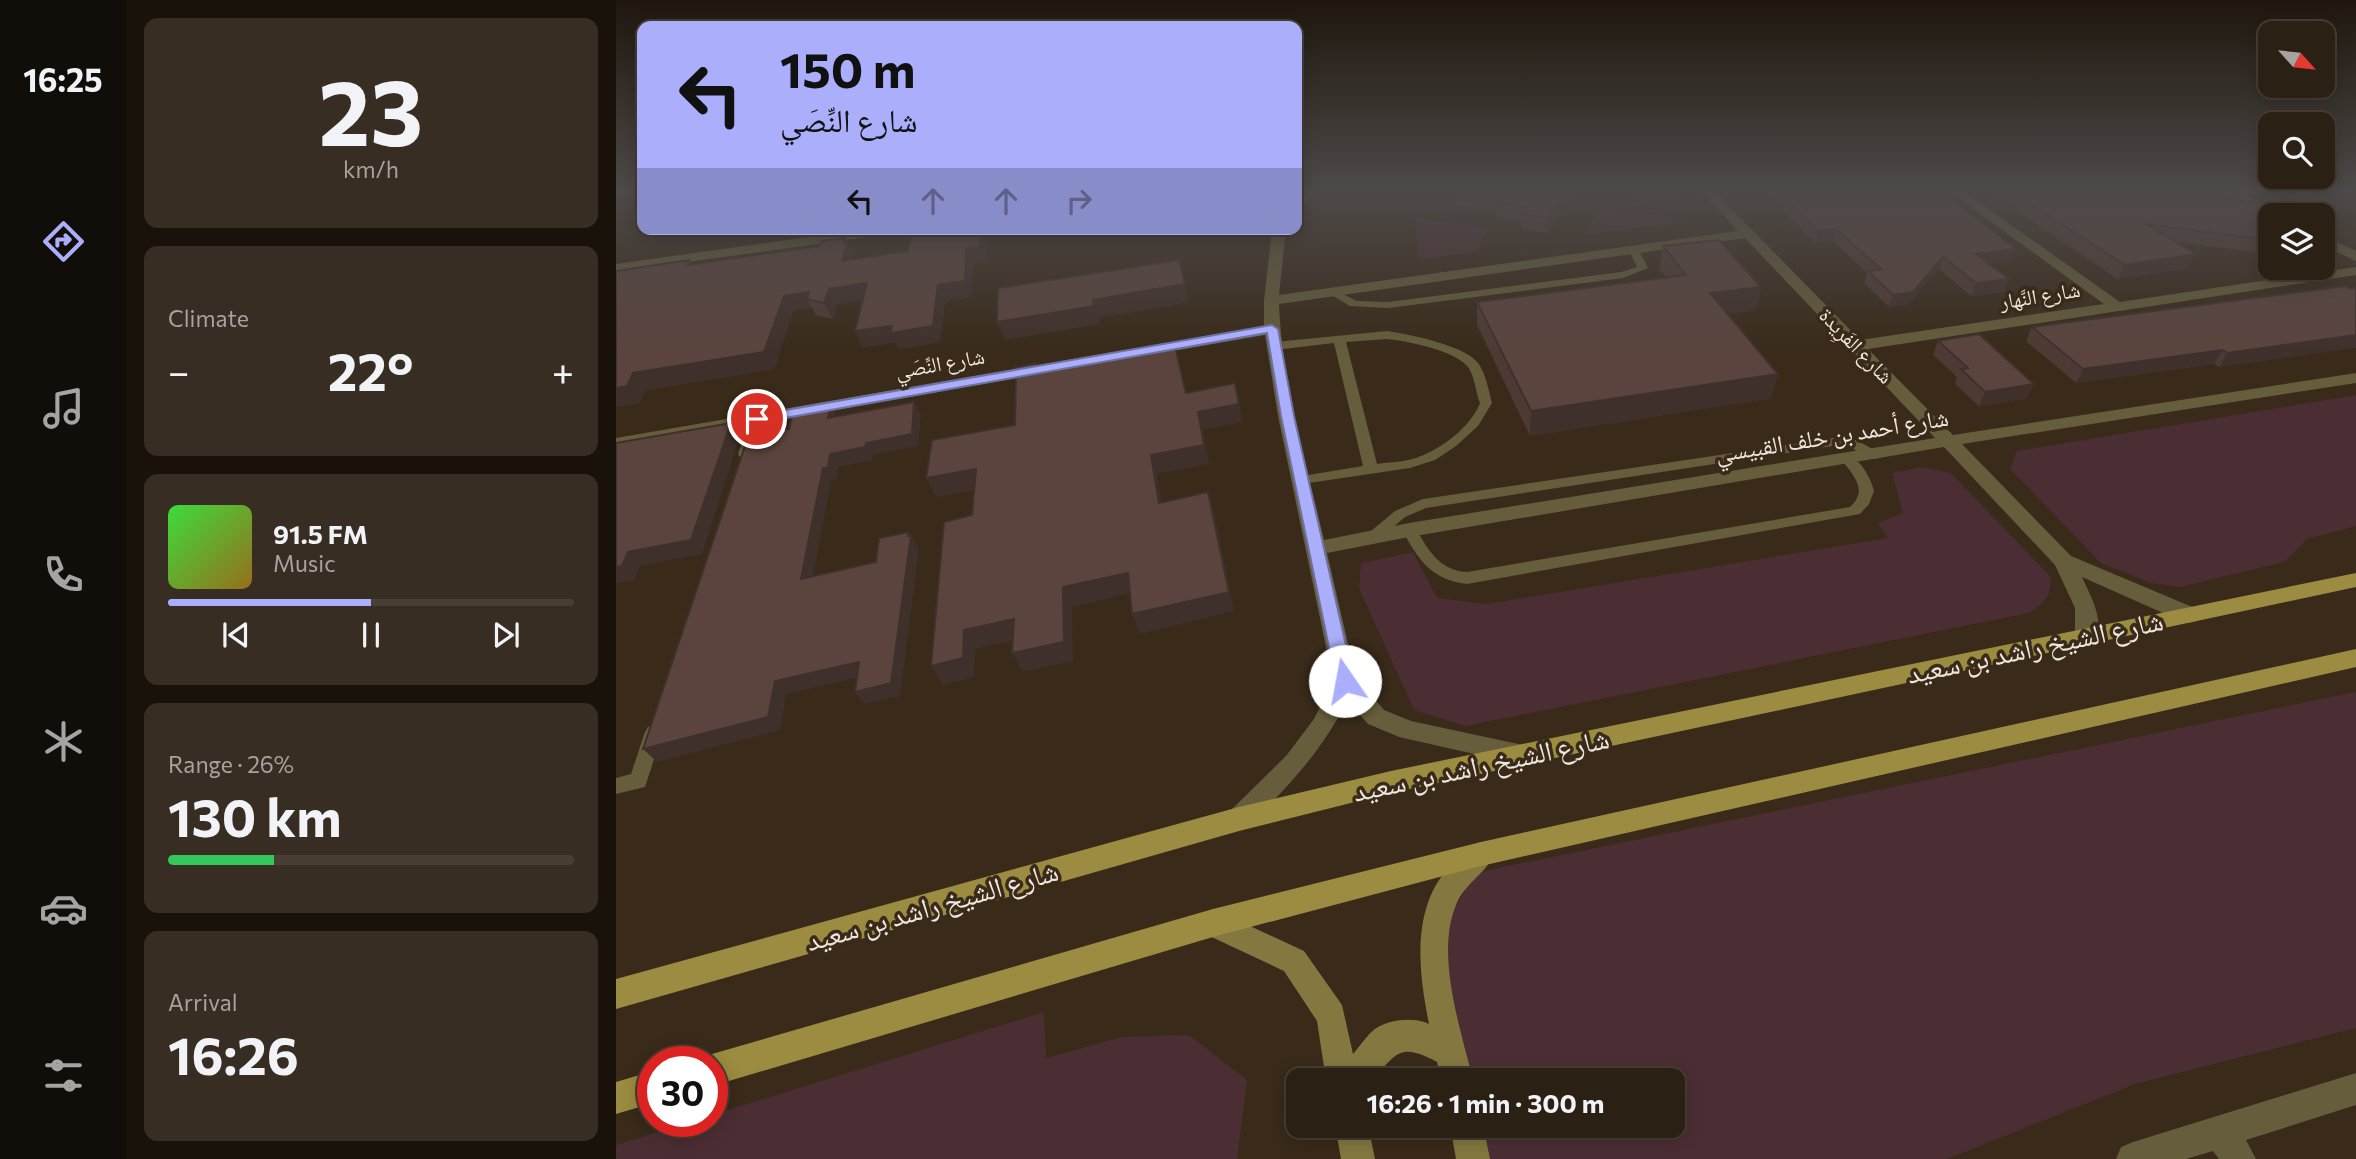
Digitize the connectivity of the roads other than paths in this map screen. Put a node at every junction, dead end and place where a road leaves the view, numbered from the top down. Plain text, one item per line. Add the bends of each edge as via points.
1 (775, 245) edge
2 (1277, 245) edge
3 (1669, 245) edge
4 (1759, 245) edge
5 (2031, 245) edge
6 (2335, 246) edge
7 (1634, 250) junction
8 (2356, 257) edge
9 (616, 268) edge
10 (2356, 271) edge
11 (1336, 294) junction
12 (1271, 301) junction
13 (2115, 305) junction
14 (1274, 338) junction
15 (1339, 339) junction
16 (1855, 346) junction
17 (2356, 378) edge
18 (757, 419) junction
19 (1947, 441) junction
20 (616, 443) edge
21 (1877, 455) junction
22 (1848, 459) junction
23 (1371, 468) junction
24 (740, 470) edge
25 (1302, 480) junction
26 (1409, 530) junction
27 (1373, 536) junction
28 (1318, 548) junction
29 (2064, 561) junction
30 (2356, 580) edge
31 (2189, 615) junction
32 (2087, 637) junction
33 (2356, 658) edge
34 (1345, 681) junction
35 (659, 716) edge
36 (1523, 755) junction
37 (616, 786) edge
38 (1239, 819) junction
39 (1481, 854) junction
40 (1213, 923) junction
41 (616, 994) edge
42 (728, 1065) edge
43 (1454, 1066) edge
44 (1340, 1068) edge
45 (1362, 1068) edge
46 (2356, 1089) edge
47 (637, 1092) edge
48 (616, 1098) edge
49 (2219, 1132) junction
50 (1354, 1138) edge
51 (1469, 1138) edge
52 (1358, 1159) edge
53 (1473, 1159) edge
54 (2133, 1159) edge
55 (2239, 1159) edge

1 - 9 street
2 - 12 street
3 - 7 street
4 - 16 street, شارع الفَرِيدة
5 - 13 street
6 - 8 street
7 - 11 street
7 - 11 lane via 1643,268 1623,275 1375,306 1349,304
10 - 13 street, شارع النَّهار
11 - 12 street
12 - 14 street
13 - 16 street, شارع النَّهار
14 - 15 lane
14 - 18 street, شارع النِّصَي
14 - 25 street
15 - 23 lane
15 - 23 lane via 1406,337 1458,354 1474,365 1486,403 1480,417 1443,452 1422,462
16 - 19 street, شارع الفَرِيدة
17 - 19 street, شارع أحمد بن خلف القبيسي
18 - 20 street, شارع النِّصَي
18 - 24 lane
19 - 21 street, شارع أحمد بن خلف القبيسي
19 - 29 street, شارع الفَرِيدة
21 - 22 street, شارع أحمد بن خلف القبيسي
21 - 27 lane via 1851,443 1833,442 1423,504 1394,518
22 - 26 street, شارع أحمد بن خلف القبيسي
22 - 26 lane via 1867,483 1864,505 1855,511 1467,578 1446,576 1434,569
23 - 25 lane
25 - 28 street
26 - 27 street, شارع أحمد بن خلف القبيسي
27 - 28 street, شارع أحمد بن خلف القبيسي
28 - 34 street
29 - 31 street, شارع الفَرِيدة
29 - 32 street, شارع الفَرِيدة via 2086,608
30 - 31 main road, شارع الشيخ راشد بن سعيد
31 - 32 main road, شارع الشيخ راشد بن سعيد
32 - 36 main road, شارع الشيخ راشد بن سعيد
33 - 39 main road
34 - 36 street via 1376,717 1408,730
34 - 38 street via 1323,726 1302,754
35 - 37 lane via 638,781
36 - 38 main road, شارع الشيخ راشد بن سعيد
38 - 41 main road, شارع الشيخ راشد بن سعيد
39 - 40 main road
39 - 43 street via 1451,886 1436,919 1434,960
40 - 42 main road
40 - 44 street via 1294,961 1332,1016
43 - 45 street via 1416,1034 1386,1040
46 - 49 street
47 - 48 main road
49 - 54 street
49 - 55 street
50 - 52 street
51 - 53 street

